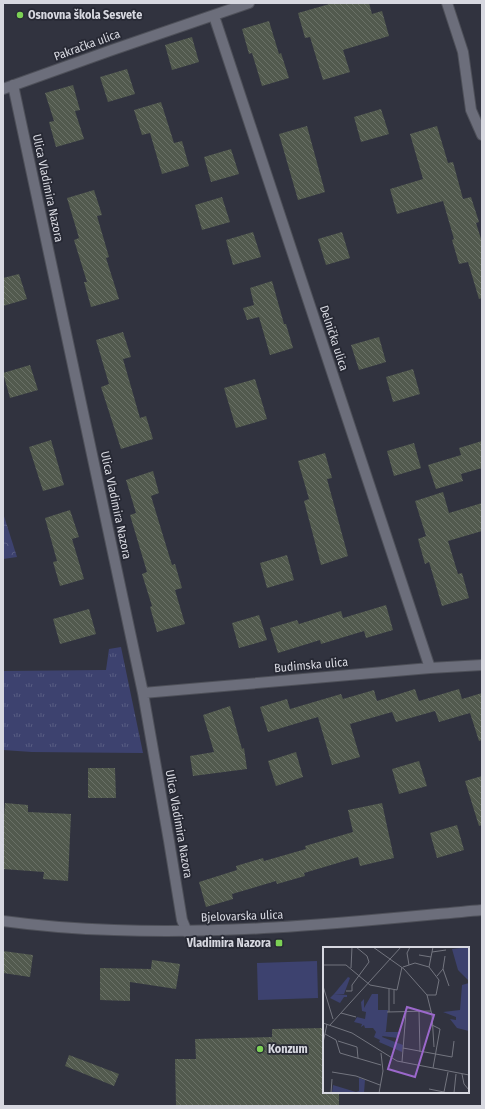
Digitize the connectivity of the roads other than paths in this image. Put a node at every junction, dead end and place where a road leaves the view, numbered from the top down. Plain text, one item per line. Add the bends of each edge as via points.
1 (249, 3) edge
2 (447, 3) edge
3 (214, 16) junction
4 (13, 85) junction
5 (3, 89) edge
6 (482, 134) edge
7 (482, 665) edge
8 (430, 668) junction
9 (143, 693) junction
10 (482, 910) edge
11 (3, 921) edge
12 (187, 932) junction

1 - 3 street, Pakračka ulica
2 - 6 street via 463,52 472,110
3 - 4 street, Pakračka ulica
3 - 8 street, Delnička ulica
4 - 5 street, Pakračka ulica
4 - 9 street, Ulica Vladimira Nazora
7 - 8 street, Budimska ulica
8 - 9 street, Budimska ulica
9 - 12 street, Ulica Vladimira Nazora via 181,915
10 - 12 street, Bjelovarska ulica via 300,927
11 - 12 street, Bjelovarska ulica via 98,929

